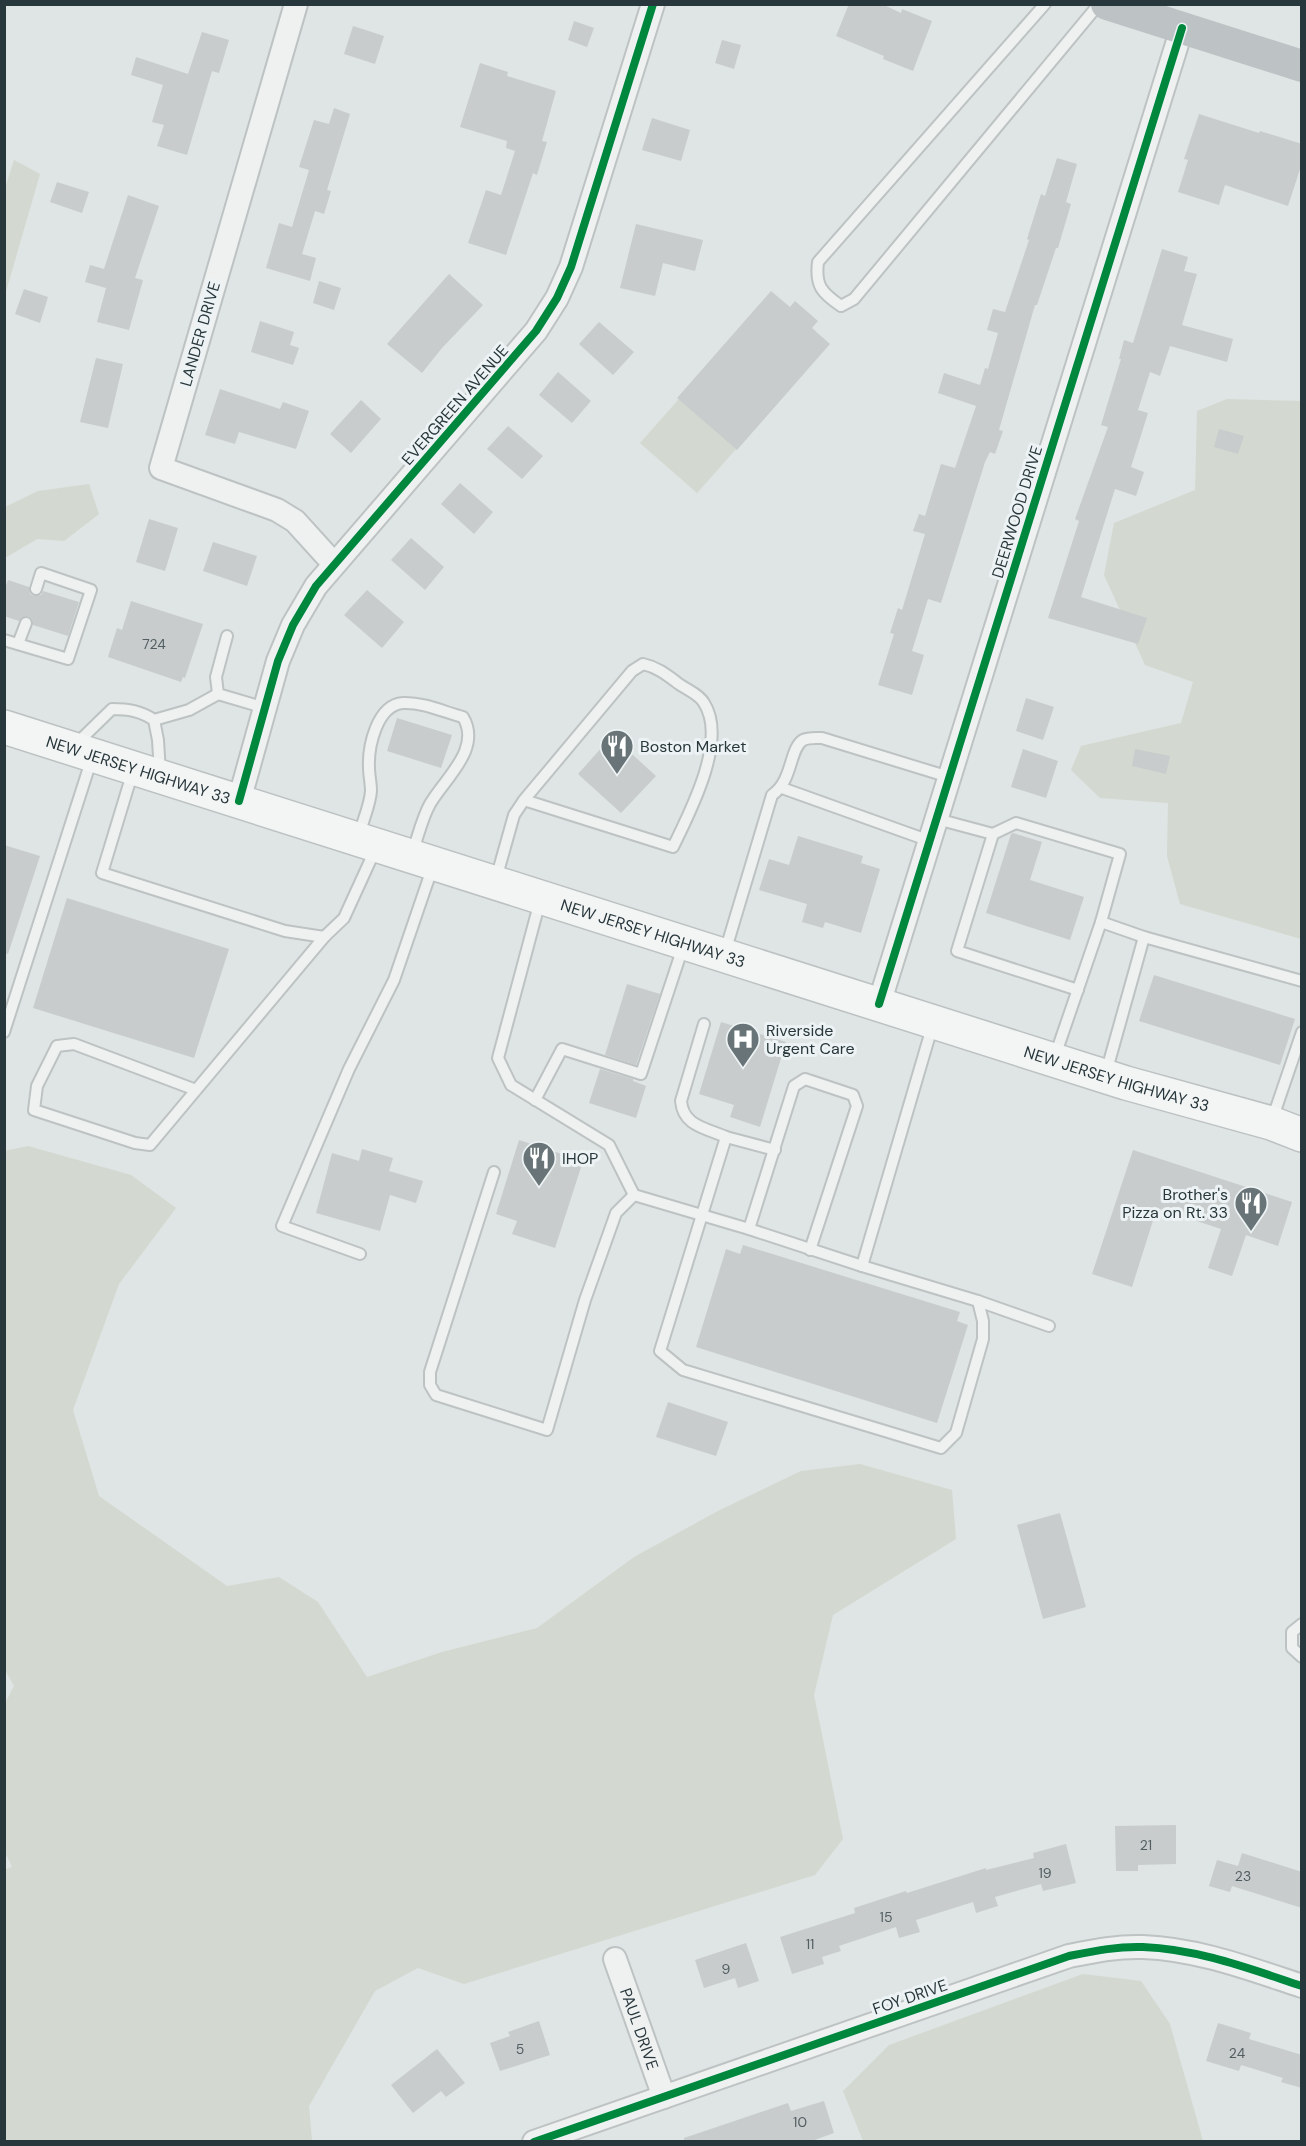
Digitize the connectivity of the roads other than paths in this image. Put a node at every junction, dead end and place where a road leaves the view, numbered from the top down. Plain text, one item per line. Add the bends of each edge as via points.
1 (296, 4) edge
2 (653, 4) edge
3 (1045, 4) edge
4 (1098, 4) edge
5 (1107, 4) edge
6 (1182, 28) junction
7 (1302, 66) edge
8 (334, 564) junction
9 (36, 589) dead end
10 (26, 623) dead end
11 (227, 636) dead end
12 (4, 640) edge
13 (18, 644) junction
14 (218, 694) junction
15 (265, 708) junction
16 (154, 720) junction
17 (4, 727) edge
18 (82, 751) junction
19 (147, 772) junction
20 (949, 777) junction
21 (782, 788) junction
22 (524, 800) junction
23 (239, 801) junction
24 (936, 819) junction
25 (993, 834) junction
26 (930, 841) junction
27 (368, 842) junction
28 (423, 859) junction
29 (495, 882) junction
30 (541, 897) junction
31 (1101, 922) junction
32 (325, 936) junction
33 (1144, 937) junction
34 (685, 941) junction
35 (724, 955) junction
36 (1302, 981) edge
37 (1078, 990) junction
38 (879, 1004) junction
39 (934, 1021) junction
40 (704, 1024) dead end
41 (4, 1032) edge
42 (1302, 1032) edge
43 (1054, 1059) junction
44 (1105, 1076) junction
45 (196, 1090) junction
46 (535, 1100) junction
47 (1271, 1123) junction
48 (1302, 1135) edge
49 (726, 1137) junction
50 (775, 1150) junction
51 (494, 1172) dead end
52 (634, 1195) junction
53 (702, 1214) junction
54 (750, 1228) junction
55 (810, 1250) junction
56 (360, 1254) dead end
57 (862, 1266) junction
58 (978, 1301) junction
59 (1049, 1326) dead end
60 (1302, 1624) edge
61 (1302, 1657) edge
62 (615, 1959) dead end
63 (1302, 1986) edge
64 (664, 2097) junction
65 (534, 2142) edge

1 - 8 street, LANDER DRIVE via 161,468 278,510 296,521
2 - 8 street, EVERGREEN AVENUE via 571,267 557,298 536,331
3 - 4 lane via 818,262 817,273 824,294 841,306 854,299
5 - 6 street
6 - 7 street
6 - 20 street, DEERWOOD DRIVE
8 - 15 street, EVERGREEN AVENUE via 293,625
9 - 13 lane via 41,573 91,590 68,659
10 - 13 lane
11 - 14 lane via 216,677
12 - 13 lane
14 - 15 lane
14 - 16 lane via 189,710
15 - 23 street, EVERGREEN AVENUE
16 - 18 lane via 125,709 112,709
16 - 19 lane via 158,740
17 - 18 main road, NEW JERSEY HIGHWAY 33
18 - 19 main road, NEW JERSEY HIGHWAY 33
18 - 41 lane
19 - 23 main road, NEW JERSEY HIGHWAY 33
19 - 32 lane via 102,873 285,931
20 - 21 lane via 813,738 798,745
20 - 24 street, DEERWOOD DRIVE
21 - 26 lane
21 - 35 lane via 772,795
22 - 22 lane via 632,671 643,664 653,666 704,702 712,728 708,765 673,847
22 - 29 lane via 514,815
23 - 27 main road, NEW JERSEY HIGHWAY 33
24 - 25 lane
24 - 26 street, DEERWOOD DRIVE
25 - 31 lane via 1016,823 1120,854
25 - 37 lane via 957,951
26 - 38 street, DEERWOOD DRIVE
27 - 28 main road, NEW JERSEY HIGHWAY 33
27 - 28 lane via 371,748 387,709 401,703 417,704 463,717 469,733 455,772 429,806
27 - 32 lane via 344,918
28 - 29 main road, NEW JERSEY HIGHWAY 33
28 - 56 lane via 394,980 349,1069 282,1226
29 - 30 main road, NEW JERSEY HIGHWAY 33
30 - 34 main road, NEW JERSEY HIGHWAY 33
30 - 46 lane via 498,1058 511,1085
31 - 33 lane
31 - 37 lane
32 - 45 lane
33 - 36 lane
33 - 44 lane
34 - 35 main road, NEW JERSEY HIGHWAY 33
34 - 46 lane via 641,1074 562,1049
35 - 38 main road, NEW JERSEY HIGHWAY 33
37 - 43 lane
38 - 39 main road, NEW JERSEY HIGHWAY 33
39 - 43 main road, NEW JERSEY HIGHWAY 33
39 - 57 lane
40 - 49 lane via 681,1101 682,1113 691,1122
42 - 47 lane
43 - 44 main road, NEW JERSEY HIGHWAY 33
44 - 47 main road, NEW JERSEY HIGHWAY 33
45 - 45 lane via 150,1145 34,1110 37,1086 57,1046 74,1044
46 - 52 lane via 609,1145
47 - 48 main road, NEW JERSEY HIGHWAY 33
49 - 50 lane
49 - 53 lane
50 - 54 lane
50 - 55 lane via 794,1086 805,1079 853,1095 857,1106
51 - 52 lane via 429,1372 429,1385 436,1395 547,1430 585,1300 616,1213
52 - 53 lane
53 - 54 lane
53 - 58 lane via 660,1352 683,1370 941,1448 956,1433 983,1339 984,1321
54 - 55 lane
55 - 57 lane
57 - 58 lane
58 - 59 lane
60 - 61 lane via 1292,1632 1292,1648
62 - 64 street, PAUL DRIVE
63 - 64 street, FOY DRIVE via 1184,1951 1106,1949 1058,1960
64 - 65 street, FOY DRIVE

